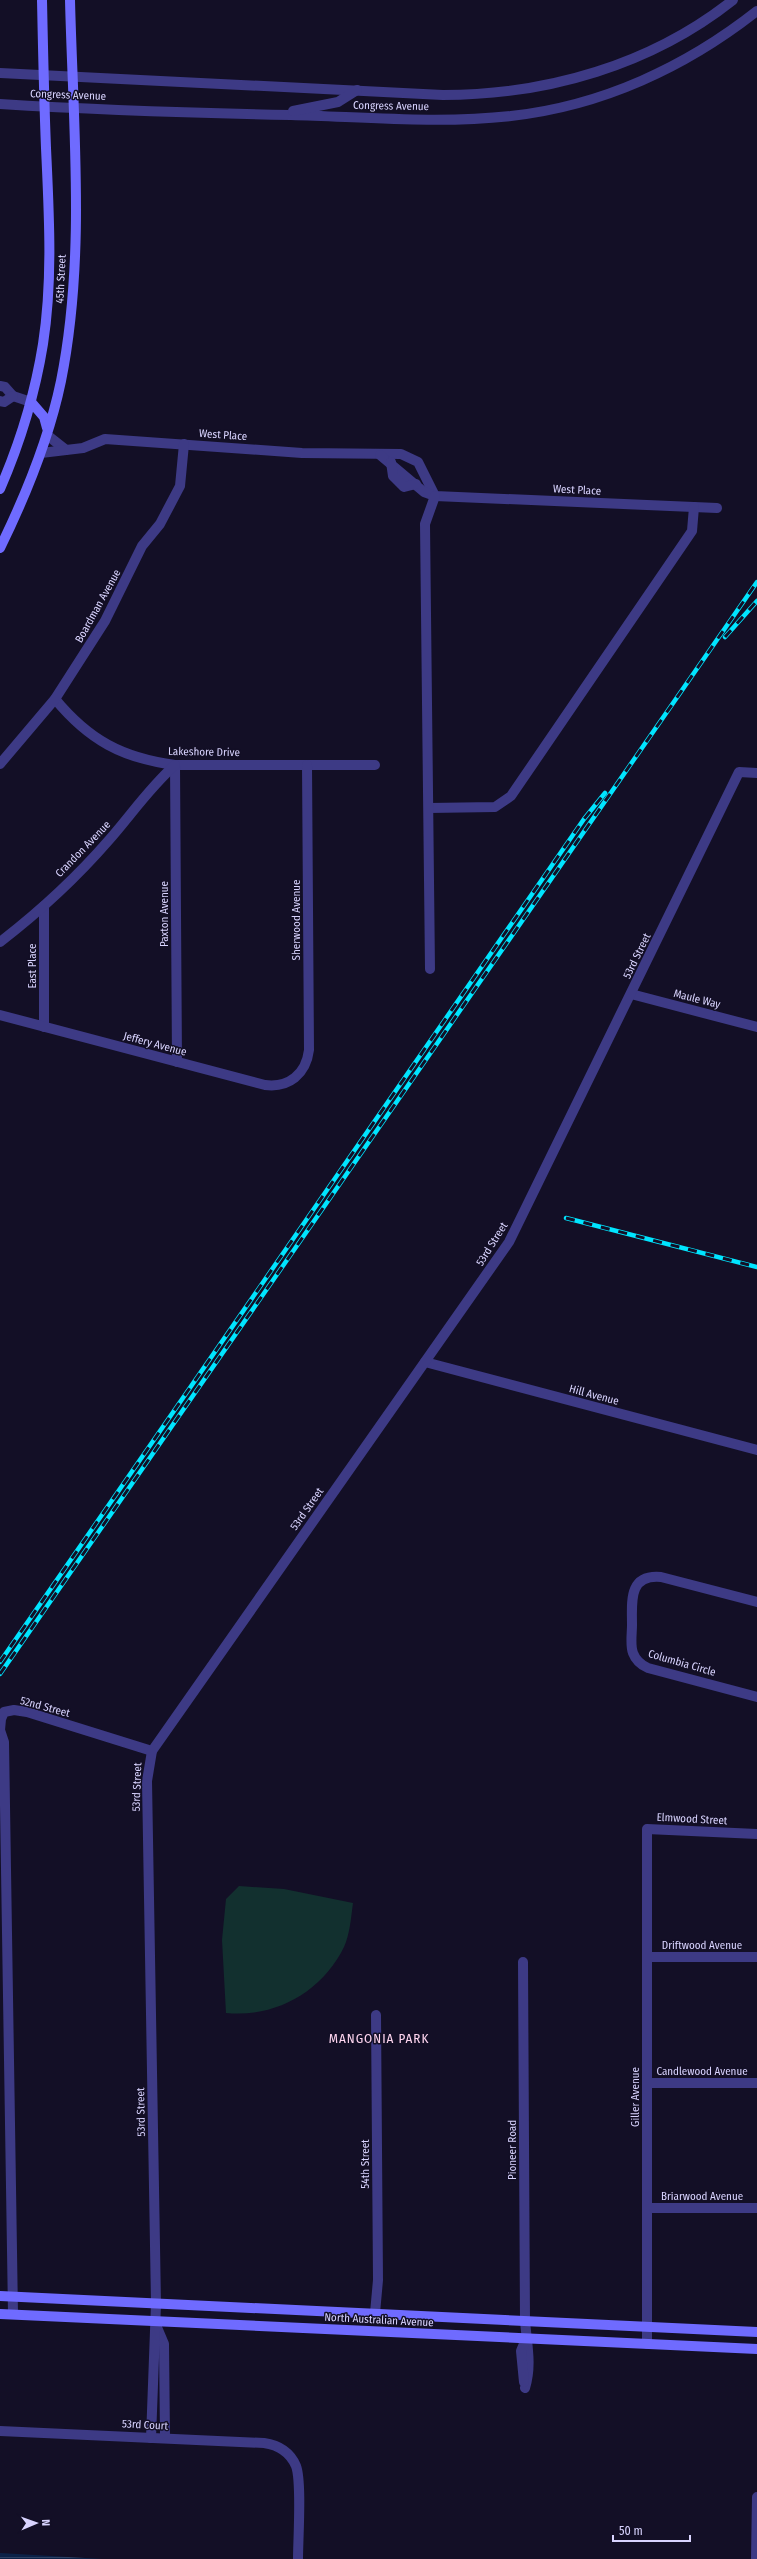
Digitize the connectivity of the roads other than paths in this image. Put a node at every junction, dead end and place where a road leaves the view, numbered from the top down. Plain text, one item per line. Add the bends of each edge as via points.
1 (42, 0) edge
2 (70, 0) edge
3 (733, 0) edge
4 (757, 11) edge
5 (0, 73) edge
6 (44, 74) junction
7 (72, 75) junction
8 (357, 90) junction
9 (0, 104) edge
10 (45, 107) junction
11 (73, 108) junction
12 (275, 115) junction
13 (0, 386) edge
14 (13, 396) junction
15 (0, 401) edge
16 (31, 402) junction
17 (47, 434) junction
18 (184, 444) junction
19 (66, 450) junction
20 (41, 453) junction
21 (380, 455) junction
22 (0, 489) edge
23 (435, 496) junction
24 (694, 507) junction
25 (717, 508) dead end
26 (0, 548) edge
27 (55, 699) junction
28 (0, 764) edge
29 (175, 765) junction
30 (307, 765) junction
31 (375, 765) dead end
32 (757, 773) edge
33 (429, 808) junction
34 (44, 906) junction
35 (0, 942) edge
36 (430, 969) dead end
37 (632, 994) junction
38 (0, 1015) edge
39 (757, 1026) edge
40 (44, 1027) junction
41 (176, 1062) junction
42 (301, 1072) joint
43 (425, 1362) junction
44 (757, 1450) edge
45 (757, 1602) edge
46 (757, 1697) edge
47 (152, 1751) junction
48 (757, 1834) edge
49 (647, 1850) joint
50 (647, 1957) junction
51 (757, 1957) edge
52 (524, 1962) dead end
53 (376, 2015) dead end
54 (647, 2083) junction
55 (757, 2083) edge
56 (647, 2208) junction
57 (757, 2208) edge
58 (0, 2296) edge
59 (14, 2297) junction
60 (156, 2304) junction
61 (376, 2313) junction
62 (0, 2314) edge
63 (14, 2314) junction
64 (154, 2321) junction
65 (525, 2321) junction
66 (647, 2326) junction
67 (757, 2332) edge
68 (526, 2339) junction
69 (647, 2344) junction
70 (757, 2349) edge
71 (0, 2431) edge
72 (151, 2438) junction
73 (165, 2438) junction
74 (757, 2498) edge
75 (298, 2559) edge
76 (756, 2559) edge

1 - 6 main road, 45th Street
2 - 7 main road, 45th Street
3 - 8 street, Congress Avenue via 697,27 662,45 629,60 572,80 509,92 475,95
4 - 12 street, Congress Avenue via 670,69 610,94 545,111 478,119
5 - 6 street, Congress Avenue
6 - 7 street, Congress Avenue
6 - 10 main road, 45th Street
7 - 8 street, Congress Avenue
7 - 11 main road, 45th Street
8 - 12 street via 338,102
9 - 10 street, Congress Avenue
10 - 11 street, Congress Avenue
10 - 16 main road, 45th Street via 49,208 47,310
11 - 12 street, Congress Avenue
11 - 17 main road, 45th Street via 76,208 74,285 61,382
13 - 14 street via 5,387
14 - 15 street via 4,402
14 - 16 street
16 - 17 main road via 44,417
16 - 22 main road, 45th Street
17 - 19 street
17 - 20 main road, 45th Street
18 - 19 street, West Place via 105,439 83,448
18 - 21 street, West Place via 302,453
18 - 27 street, Boardman Avenue via 180,486 160,524 142,546 105,621
19 - 20 street, West Place via 53,454
20 - 26 main road, 45th Street
21 - 23 street, West Place via 400,454 418,462
21 - 23 street, West Place via 391,462 393,476 404,487 416,484 424,492
23 - 24 street, West Place
23 - 33 street via 425,524
24 - 25 street, West Place
24 - 33 street via 692,531 511,796 495,807
27 - 28 street, Boardman Avenue
27 - 29 street, Lakeshore Drive via 79,726 116,750 150,762
29 - 30 street, Lakeshore Drive
29 - 34 street, Crandon Avenue via 159,779 108,841
29 - 41 street, Paxton Avenue
30 - 31 street, Lakeshore Drive
30 - 42 street, Sherwood Avenue via 309,1050
32 - 37 street, 53rd Street via 739,772
33 - 36 street
34 - 35 street, Crandon Avenue
34 - 40 street, East Place
37 - 39 street, Maule Way
37 - 43 street, 53rd Street via 509,1242
38 - 40 street, Jeffery Avenue
40 - 41 street, Jeffery Avenue
41 - 42 street, Jeffery Avenue via 273,1086 289,1083
43 - 44 street, Hill Avenue
43 - 47 street, 53rd Street
45 - 46 street, Columbia Circle via 661,1577 646,1578 635,1587 632,1594 631,1645 636,1659 648,1668
47 - 59 street, 52nd Street via 27,1712 4,1712 1,1719 4,1742
47 - 60 street, 53rd Street via 147,1781
48 - 49 street, Elmwood Street via 646,1829
49 - 50 street, Giller Avenue
50 - 51 street, Driftwood Avenue
50 - 54 street, Giller Avenue
52 - 65 street, Pioneer Road
53 - 61 street, 54th Street
54 - 55 street, Candlewood Avenue
54 - 56 street, Giller Avenue
56 - 57 street, Briarwood Avenue
56 - 66 street, Giller Avenue
58 - 59 main road, North Australian Avenue
59 - 60 main road, North Australian Avenue
59 - 63 street, 52nd Street
60 - 61 main road, North Australian Avenue
60 - 64 street, 53rd Street
61 - 65 main road, North Australian Avenue
62 - 63 main road, North Australian Avenue
63 - 64 main road, North Australian Avenue
64 - 68 main road, North Australian Avenue
64 - 72 street, 53rd Street
64 - 73 street via 164,2344
65 - 66 main road, North Australian Avenue
65 - 68 street, Pioneer Road
66 - 67 main road, North Australian Avenue
66 - 69 street, Giller Avenue
68 - 69 main road, North Australian Avenue
69 - 70 main road, North Australian Avenue
71 - 72 street, 53rd Court
72 - 73 street, 53rd Court
73 - 75 street, 53rd Court via 264,2443 280,2447 286,2452 292,2458 298,2473
74 - 76 street

